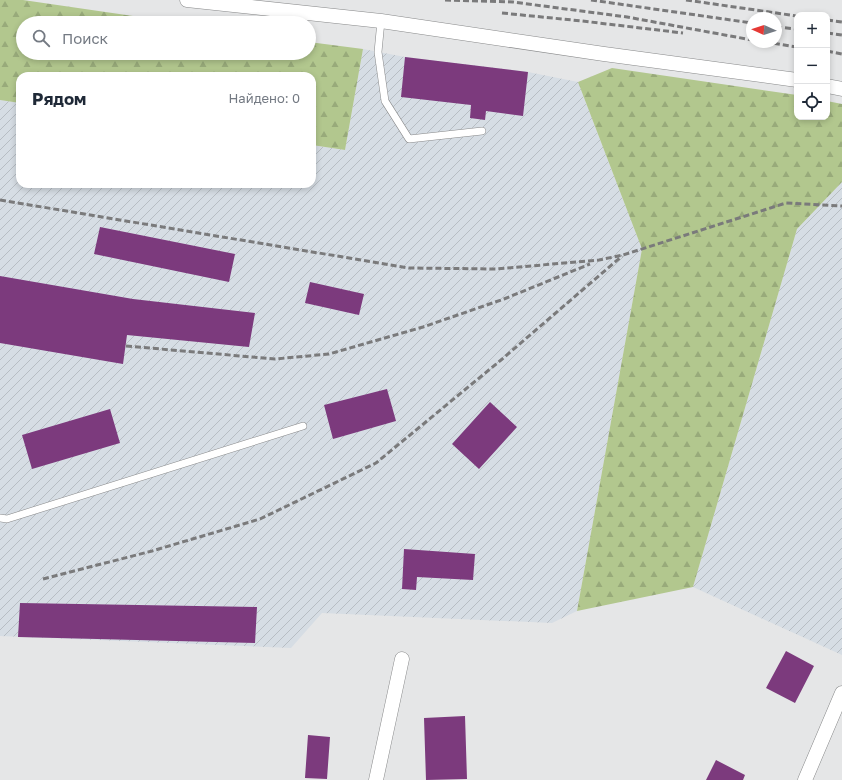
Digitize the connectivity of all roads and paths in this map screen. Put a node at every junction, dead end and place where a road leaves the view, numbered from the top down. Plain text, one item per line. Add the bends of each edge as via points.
1 (187, 0) edge
2 (381, 21) junction
3 (794, 80) edge
4 (830, 87) edge
5 (842, 89) edge
6 (482, 131) dead end
7 (303, 426) dead end
8 (0, 518) edge
9 (402, 659) dead end
10 (842, 693) edge
11 (376, 780) edge
12 (806, 780) edge

1 - 2 street
2 - 3 street
2 - 6 lane via 378,52 385,101 409,139
4 - 5 street
7 - 8 lane via 7,518
9 - 11 street
10 - 12 street

